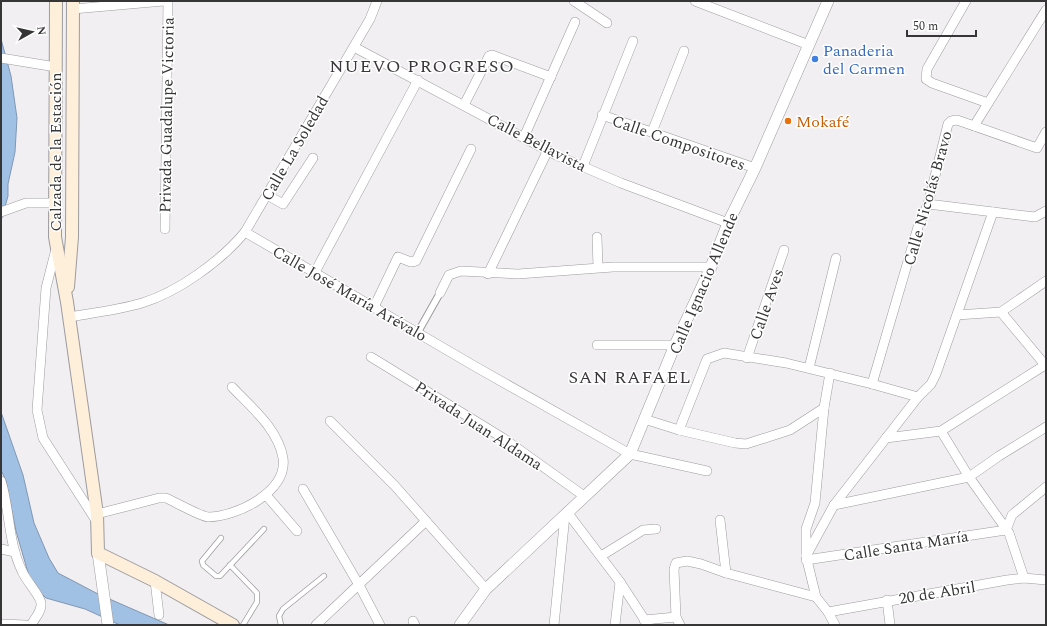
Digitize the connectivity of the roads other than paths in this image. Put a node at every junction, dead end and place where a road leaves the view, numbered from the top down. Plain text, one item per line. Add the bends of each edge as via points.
1 (56, 1) edge
2 (164, 1) edge
3 (168, 1) edge
4 (377, 1) edge
5 (574, 1) edge
6 (695, 1) edge
7 (828, 1) edge
8 (966, 1) edge
9 (73, 5) edge
10 (1046, 10) edge
11 (575, 22) dead end
12 (607, 23) dead end
13 (633, 41) dead end
14 (809, 45) junction
15 (354, 47) junction
16 (684, 51) dead end
17 (1, 58) edge
18 (56, 67) junction
19 (551, 77) junction
20 (418, 80) junction
21 (74, 84) junction
22 (988, 104) junction
23 (464, 105) junction
24 (602, 115) junction
25 (974, 126) junction
26 (652, 132) junction
27 (1046, 132) edge
28 (524, 137) junction
29 (471, 149) dead end
30 (548, 150) junction
31 (312, 158) dead end
32 (583, 166) junction
33 (755, 168) junction
34 (267, 195) junction
35 (54, 204) junction
36 (928, 204) junction
37 (1046, 211) edge
38 (1, 212) edge
39 (993, 212) junction
40 (728, 223) junction
41 (165, 229) dead end
42 (245, 232) junction
43 (72, 237) junction
44 (597, 237) dead end
45 (56, 242) junction
46 (784, 250) dead end
47 (836, 258) dead end
48 (598, 267) junction
49 (711, 267) junction
50 (315, 272) junction
51 (488, 274) junction
52 (1046, 281) edge
53 (440, 293) joint
54 (67, 302) junction
55 (374, 307) junction
56 (1001, 312) junction
57 (957, 315) junction
58 (69, 317) junction
59 (418, 332) junction
60 (597, 345) dead end
61 (676, 346) junction
62 (371, 357) dead end
63 (747, 358) junction
64 (1046, 365) edge
65 (809, 368) junction
66 (830, 373) junction
67 (872, 384) junction
68 (232, 387) dead end
69 (918, 397) junction
70 (824, 408) junction
71 (644, 419) junction
72 (330, 421) dead end
73 (1046, 427) edge
74 (679, 430) junction
75 (941, 432) junction
76 (886, 438) junction
77 (630, 454) junction
78 (707, 471) dead end
79 (969, 477) junction
80 (1, 481) edge
81 (303, 489) dead end
82 (1045, 490) edge
83 (266, 495) junction
84 (584, 496) junction
85 (815, 503) junction
86 (834, 505) junction
87 (566, 514) junction
88 (827, 515) junction
89 (97, 518) junction
90 (720, 520) dead end
91 (426, 522) junction
92 (264, 529) dead end
93 (656, 529) dead end
94 (1006, 530) junction
95 (297, 531) dead end
96 (221, 538) dead end
97 (1, 549) edge
98 (15, 552) junction
99 (98, 553) junction
100 (601, 556) junction
101 (806, 558) junction
102 (230, 565) junction
103 (726, 573) junction
104 (324, 576) dead end
105 (1024, 578) junction
106 (1046, 580) edge
107 (155, 581) junction
108 (620, 582) junction
109 (359, 585) junction
110 (486, 589) junction
111 (816, 597) junction
112 (887, 600) junction
113 (828, 612) junction
114 (160, 614) dead end
115 (678, 621) edge
116 (646, 622) edge
117 (1, 624) edge
118 (26, 625) edge
119 (31, 625) edge
120 (108, 625) edge
121 (234, 625) edge
122 (243, 625) edge
123 (282, 625) edge
124 (316, 625) edge
125 (380, 625) edge
126 (460, 625) edge
127 (554, 625) edge
128 (616, 625) edge
129 (835, 625) edge
130 (890, 625) edge

1 - 18 main road, Calzada de la Estación
2 - 9 street
3 - 41 street, Privada Guadalupe Victoria
4 - 15 street, Calle La Soledad
5 - 12 street
6 - 14 street
7 - 14 street, Calle Ignacio Allende
8 - 22 street via 927,69 926,79
9 - 21 main road, Calzada de la Estación
10 - 22 street, Calle Nicolás Bravo
11 - 19 street
13 - 24 street
14 - 33 street, Calle Ignacio Allende
15 - 20 street, Calle Bellavista
15 - 34 street, Calle La Soledad
16 - 26 street
17 - 18 street
18 - 21 main road
18 - 35 main road, Calzada de la Estación
19 - 23 street via 492,55 488,56
19 - 28 street
20 - 23 street, Calle Bellavista
20 - 50 street
21 - 43 main road, Calzada de la Estación
22 - 25 street, Calle Nicolás Bravo
23 - 28 street, Calle Bellavista
24 - 26 street, Calle Compositores
24 - 32 street
25 - 27 street via 1037,148
25 - 36 street, Calle Nicolás Bravo via 957,120 951,120 948,124
26 - 33 street, Calle Compositores
28 - 30 street, Calle Bellavista
29 - 55 street via 416,261 411,262 398,257
30 - 32 street, Calle Bellavista
30 - 51 street
31 - 34 street via 283,204
32 - 40 street, Calle Bellavista
33 - 40 street, Calle Ignacio Allende
34 - 42 street, Calle La Soledad
35 - 38 street via 26,203
35 - 45 main road, Calzada de la Estación
36 - 39 street
36 - 67 street, Calle Nicolás Bravo via 918,227
37 - 39 street via 1035,217
39 - 57 street
40 - 49 street, Calle Ignacio Allende
42 - 50 street, Calle José María Arévalo
42 - 58 street via 234,246 215,262 171,290 143,302
43 - 45 main road
43 - 54 main road, Calzada de la Estación
44 - 48 street
45 - 54 main road, Calzada de la Estación
45 - 89 street via 46,288 37,410 39,426 43,438
46 - 63 street, Calle Aves
47 - 65 street
48 - 49 street
48 - 51 street
49 - 61 street, Calle Ignacio Allende
50 - 55 street, Calle José María Arévalo
51 - 53 street via 454,272 449,275
52 - 56 street
53 - 59 street
54 - 58 main road, Calzada de la Estación
55 - 59 street, Calle José María Arévalo
56 - 57 street
56 - 64 street
57 - 69 street via 936,374 931,384
58 - 89 main road, Calzada de la Estación
59 - 77 street, Calle José María Arévalo
60 - 61 street
61 - 71 street, Calle Ignacio Allende
62 - 84 street, Privada Juan Aldama via 503,438
63 - 65 street
63 - 74 street via 724,353 708,359
64 - 75 street
65 - 66 street
66 - 67 street
66 - 70 street
67 - 69 street
68 - 83 street via 272,430 280,448 283,460 281,475
69 - 76 street
70 - 74 street via 790,430 746,444
70 - 85 street
71 - 74 street
71 - 77 street, Calle Ignacio Allende
72 - 91 street via 395,486
73 - 79 street
75 - 76 street
75 - 79 street
76 - 86 street
77 - 78 street, Calle José María Arévalo
77 - 84 street, Calle Ignacio Allende
79 - 86 street
79 - 94 street
80 - 98 street
81 - 109 street
82 - 94 street via 1012,515
83 - 89 street via 248,507 207,517 166,498 159,498
83 - 95 street
84 - 87 street, Calle Ignacio Allende
85 - 88 street
85 - 101 street via 806,529
86 - 88 street
87 - 100 street
87 - 110 street, Calle Ignacio Allende
87 - 127 street
88 - 101 street
89 - 99 main road, Calzada de la Estación
90 - 103 street
91 - 109 street
91 - 110 street
92 - 102 lane
93 - 100 street via 643,530
94 - 101 street, Calle Santa María
94 - 105 street
96 - 102 lane via 202,561 203,565 216,576 220,576
97 - 98 street
98 - 119 street via 28,584 38,595 41,603
99 - 107 main road
99 - 120 street
100 - 108 street
101 - 111 street
102 - 122 lane via 257,592 255,607
103 - 111 street
103 - 115 street via 687,561 676,563 674,569
104 - 123 lane via 283,609 279,616
105 - 106 street, 20 de Abril
105 - 112 street, 20 de Abril
107 - 114 street
107 - 121 main road
108 - 116 street
108 - 128 street
109 - 124 street
109 - 125 street
110 - 126 street, Calle Ignacio Allende
111 - 113 street
112 - 113 street, 20 de Abril
112 - 130 street
113 - 129 street
115 - 116 street
117 - 118 street

